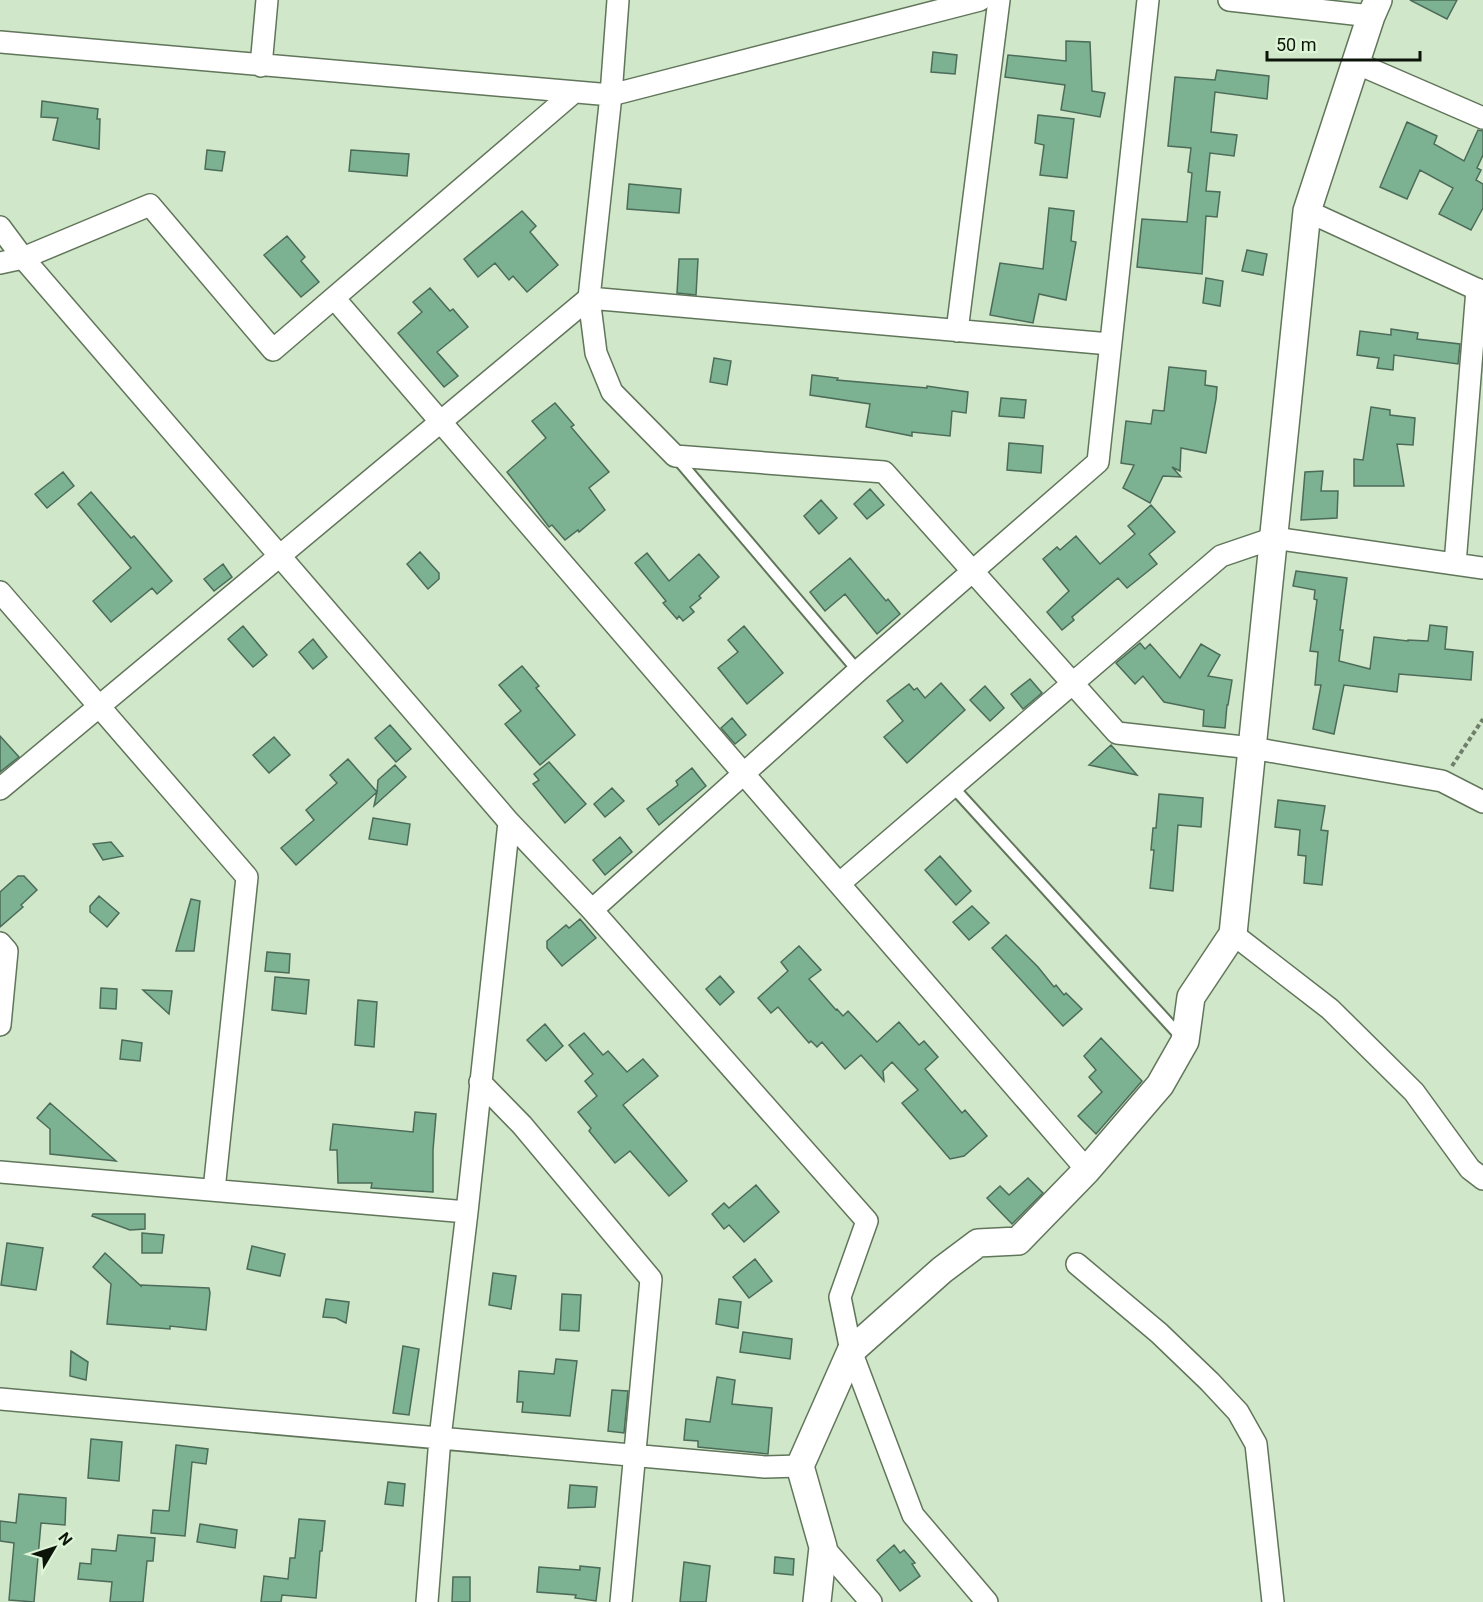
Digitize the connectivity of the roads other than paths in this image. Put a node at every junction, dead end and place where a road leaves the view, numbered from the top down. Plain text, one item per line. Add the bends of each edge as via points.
1 (267, 0) edge
2 (618, 0) edge
3 (980, 0) edge
4 (999, 0) edge
5 (1148, 0) edge
6 (1229, 0) edge
7 (1374, 8) edge
8 (0, 42) edge
9 (1356, 63) junction
10 (261, 66) junction
11 (573, 93) junction
12 (611, 95) junction
13 (1483, 118) edge
14 (1307, 211) junction
15 (0, 227) edge
16 (23, 258) junction
17 (0, 263) edge
18 (1480, 291) edge
19 (334, 298) junction
20 (589, 298) junction
21 (957, 331) junction
22 (1110, 344) junction
23 (1476, 398) edge
24 (441, 422) junction
25 (675, 456) junction
26 (1274, 538) junction
27 (280, 556) junction
28 (1455, 564) junction
29 (1483, 568) edge
30 (973, 571) junction
31 (0, 592) edge
32 (858, 671) junction
33 (1072, 684) junction
34 (99, 707) junction
35 (1252, 748) junction
36 (743, 773) junction
37 (952, 786) junction
38 (0, 789) edge
39 (1483, 802) edge
40 (509, 822) junction
41 (840, 883) junction
42 (592, 910) junction
43 (1233, 934) junction
44 (0, 943) edge
45 (0, 1024) edge
46 (1185, 1041) junction
47 (480, 1082) junction
48 (1087, 1170) junction
49 (0, 1172) edge
50 (1483, 1179) edge
51 (214, 1190) junction
52 (467, 1212) junction
53 (1077, 1263) dead end
54 (851, 1352) junction
55 (0, 1400) edge
56 (440, 1438) junction
57 (634, 1456) junction
58 (800, 1466) junction
59 (823, 1547) junction
60 (427, 1602) edge
61 (621, 1602) edge
62 (818, 1602) edge
63 (871, 1602) edge
64 (987, 1602) edge
65 (1273, 1602) edge

1 - 10 street
2 - 12 street
3 - 12 street
4 - 21 street
5 - 22 street
6 - 7 street
7 - 9 street
8 - 10 street
9 - 13 street
9 - 14 street
10 - 11 street
11 - 12 street
11 - 19 street
12 - 20 street
14 - 18 street
14 - 26 street
15 - 16 street
16 - 17 street
16 - 19 street via 150,205 273,350
16 - 27 street
18 - 23 street
19 - 24 street
20 - 21 street
20 - 24 street
20 - 25 street via 596,353 612,392
21 - 22 street
22 - 30 street via 1098,462
23 - 28 street
24 - 27 street
24 - 36 street
25 - 30 street via 884,472
25 - 32 lane
26 - 28 street
26 - 33 street via 1221,556
26 - 35 street
27 - 34 street
27 - 40 street
28 - 29 street
30 - 32 street
30 - 33 street
31 - 34 street
32 - 36 street
33 - 35 street via 1118,734
33 - 37 street
34 - 38 street
34 - 51 street via 247,877
35 - 39 street via 1442,781
35 - 43 street
36 - 41 street
36 - 42 street
37 - 41 street
37 - 46 lane
40 - 42 street
40 - 47 street
41 - 48 street
42 - 54 street via 867,1221 840,1297
43 - 46 street via 1191,997
43 - 50 street via 1330,1010 1414,1092 1470,1169
44 - 45 street via 7,951
46 - 48 street via 1160,1085
47 - 52 street
47 - 57 street via 522,1125 651,1279
48 - 54 street via 1018,1241 978,1242
49 - 51 street
51 - 52 street
52 - 56 street
53 - 65 street via 1159,1333 1238,1412 1256,1444
54 - 58 street
54 - 64 street via 913,1515
55 - 56 street
56 - 57 street
56 - 60 street
57 - 58 street via 765,1467
57 - 61 street
58 - 59 street
59 - 62 street
59 - 63 street

